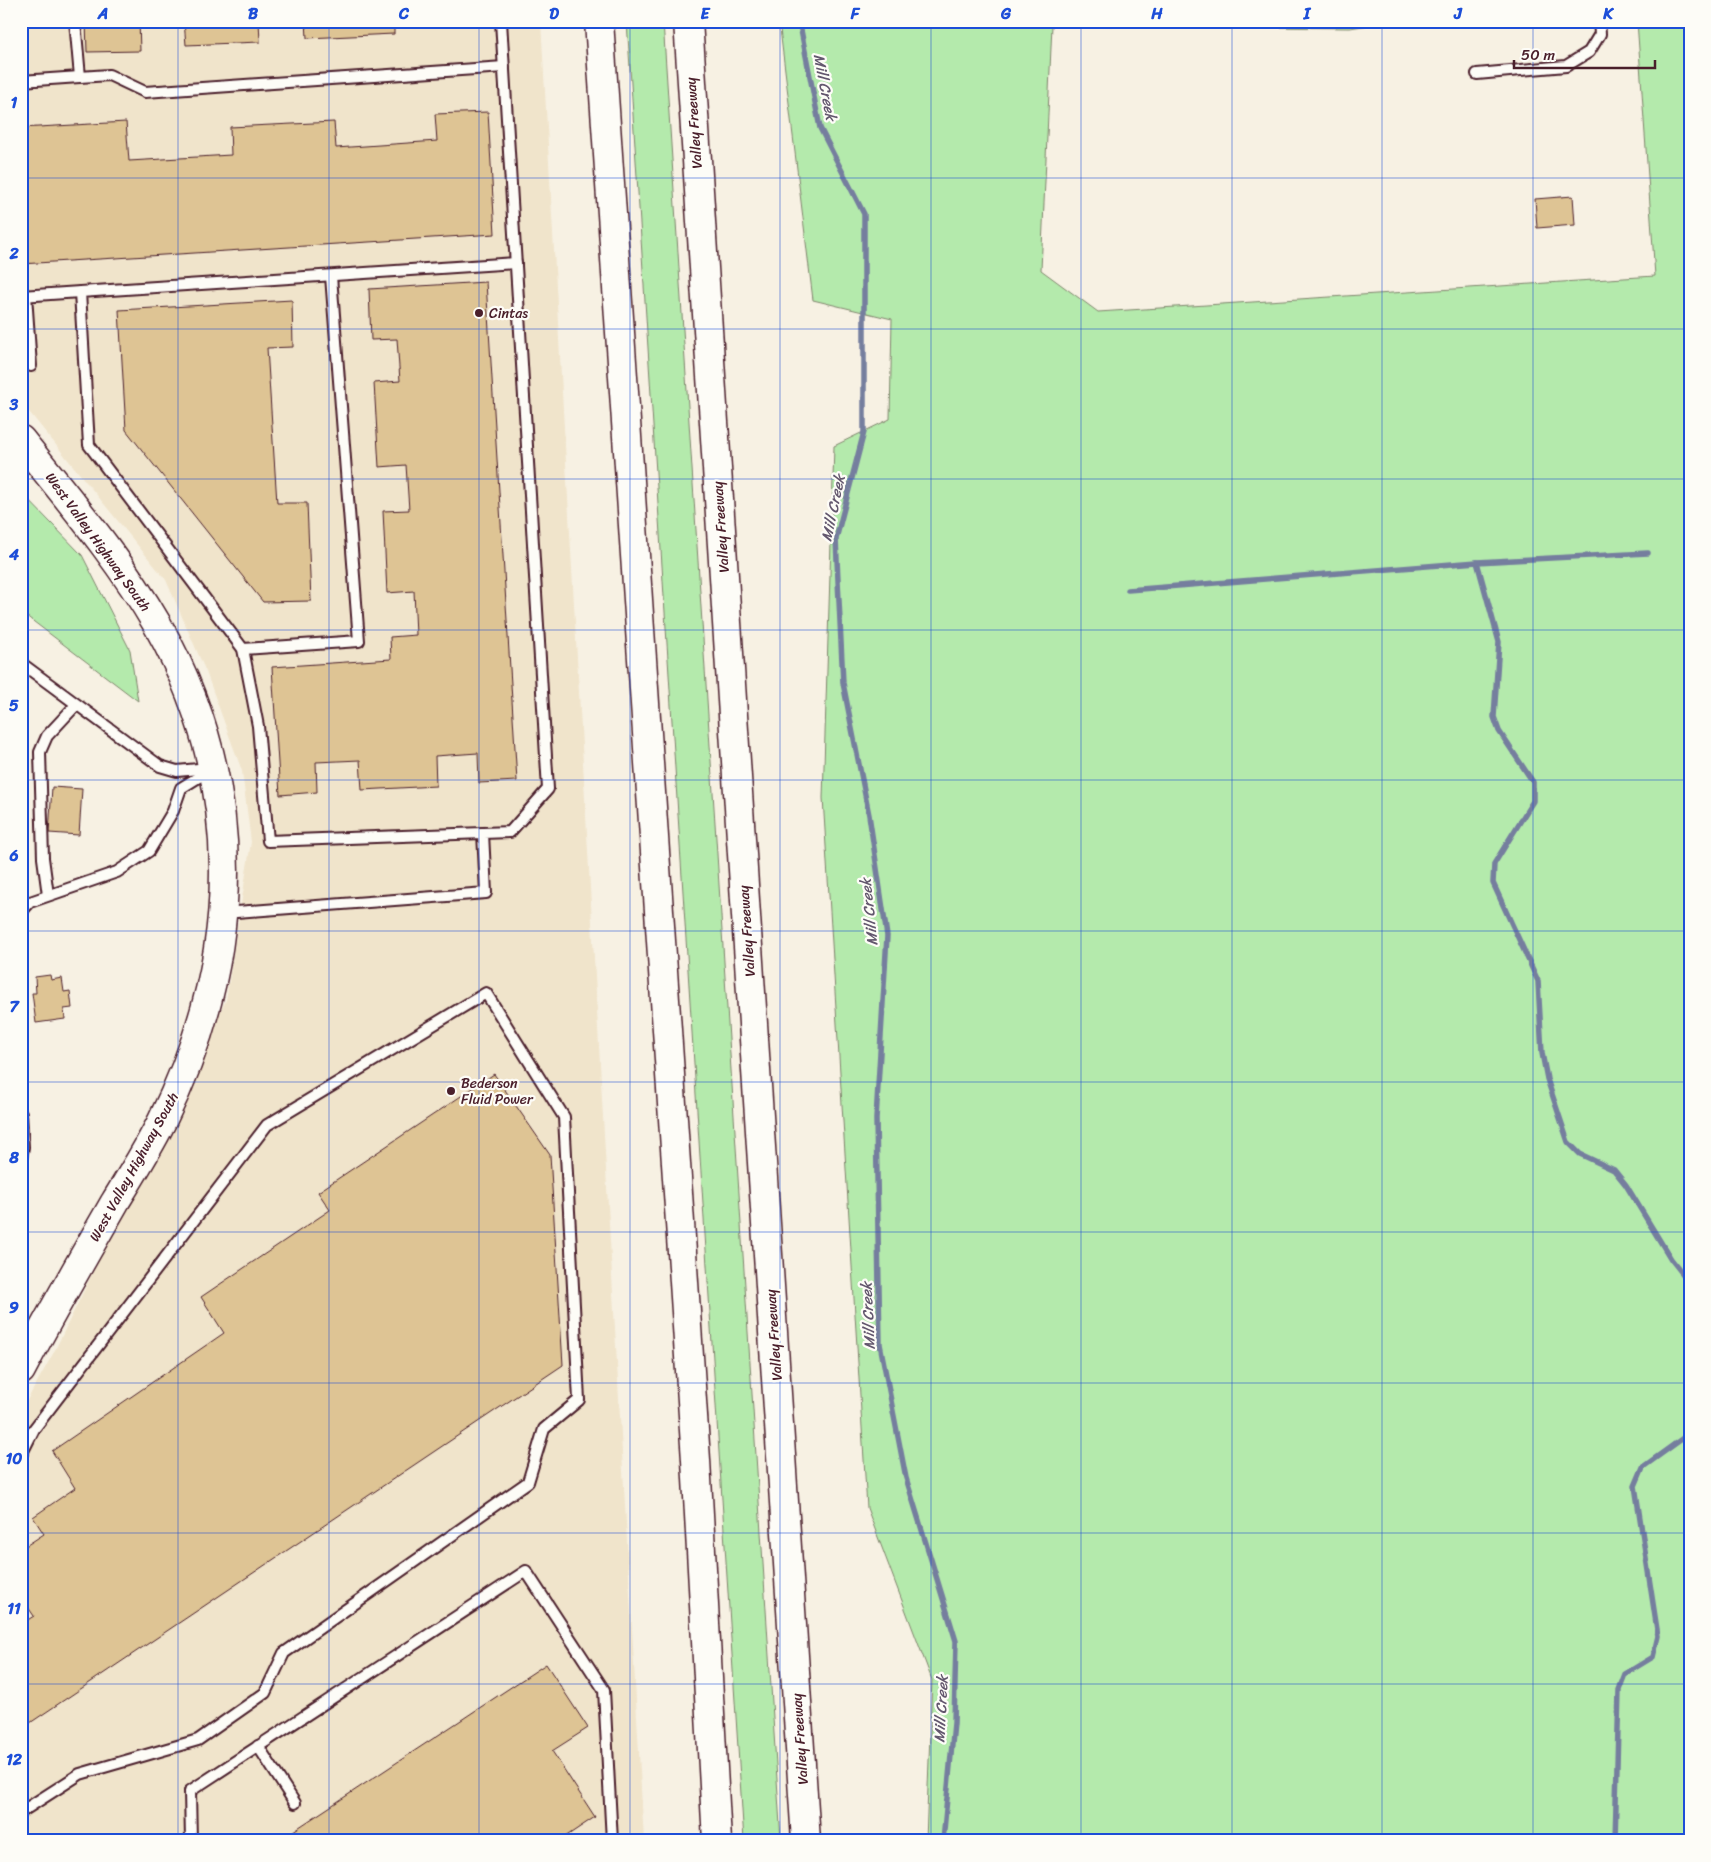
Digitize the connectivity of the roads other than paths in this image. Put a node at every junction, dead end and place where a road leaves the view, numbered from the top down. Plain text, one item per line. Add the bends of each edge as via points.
1 (74, 21) edge
2 (501, 21) edge
3 (599, 21) edge
4 (688, 21) edge
5 (1599, 21) edge
6 (504, 67) junction
7 (1477, 74) dead end
8 (80, 77) junction
9 (21, 82) edge
10 (516, 263) junction
11 (331, 276) junction
12 (80, 292) junction
13 (24, 295) edge
14 (30, 366) dead end
15 (21, 440) edge
16 (243, 649) junction
17 (21, 663) edge
18 (76, 705) junction
19 (212, 768) junction
20 (483, 833) junction
21 (48, 894) junction
22 (21, 912) edge
23 (224, 914) junction
24 (21, 1113) edge
25 (21, 1159) edge
26 (21, 1370) edge
27 (21, 1455) edge
28 (258, 1746) junction
29 (295, 1803) dead end
30 (23, 1807) edge
31 (191, 1841) edge
32 (612, 1841) edge
33 (717, 1841) edge
34 (806, 1841) edge

1 - 8 lane
2 - 6 lane
3 - 33 main road via 694,1440
4 - 34 main road, Valley Freeway
5 - 7 lane via 1600,34 1589,52 1566,66
6 - 8 lane via 146,92 109,75
6 - 10 lane
8 - 9 lane
10 - 11 lane
10 - 20 lane via 548,789 510,832
11 - 12 lane
11 - 16 lane via 359,641
12 - 13 lane
12 - 16 lane via 89,445
13 - 14 lane
15 - 19 main road, West Valley Highway South via 116,562 156,622 188,690 205,736
16 - 20 lane via 258,726 268,841
17 - 18 lane
18 - 19 lane via 160,766 177,771
18 - 21 lane via 47,736 40,752 43,858
19 - 21 lane via 181,788 173,811 149,851 117,872
19 - 23 main road, West Valley Highway South via 224,852
20 - 23 lane via 486,893
21 - 22 lane via 30,902
23 - 26 main road, West Valley Highway South via 210,996 186,1069 161,1123
24 - 25 lane via 24,1147
27 - 30 lane via 34,1429 267,1125 486,992 564,1117 579,1400 544,1429 528,1482 284,1653 265,1693 198,1740 80,1774
28 - 29 lane
28 - 31 lane via 190,1791
28 - 32 lane via 526,1571 604,1690

